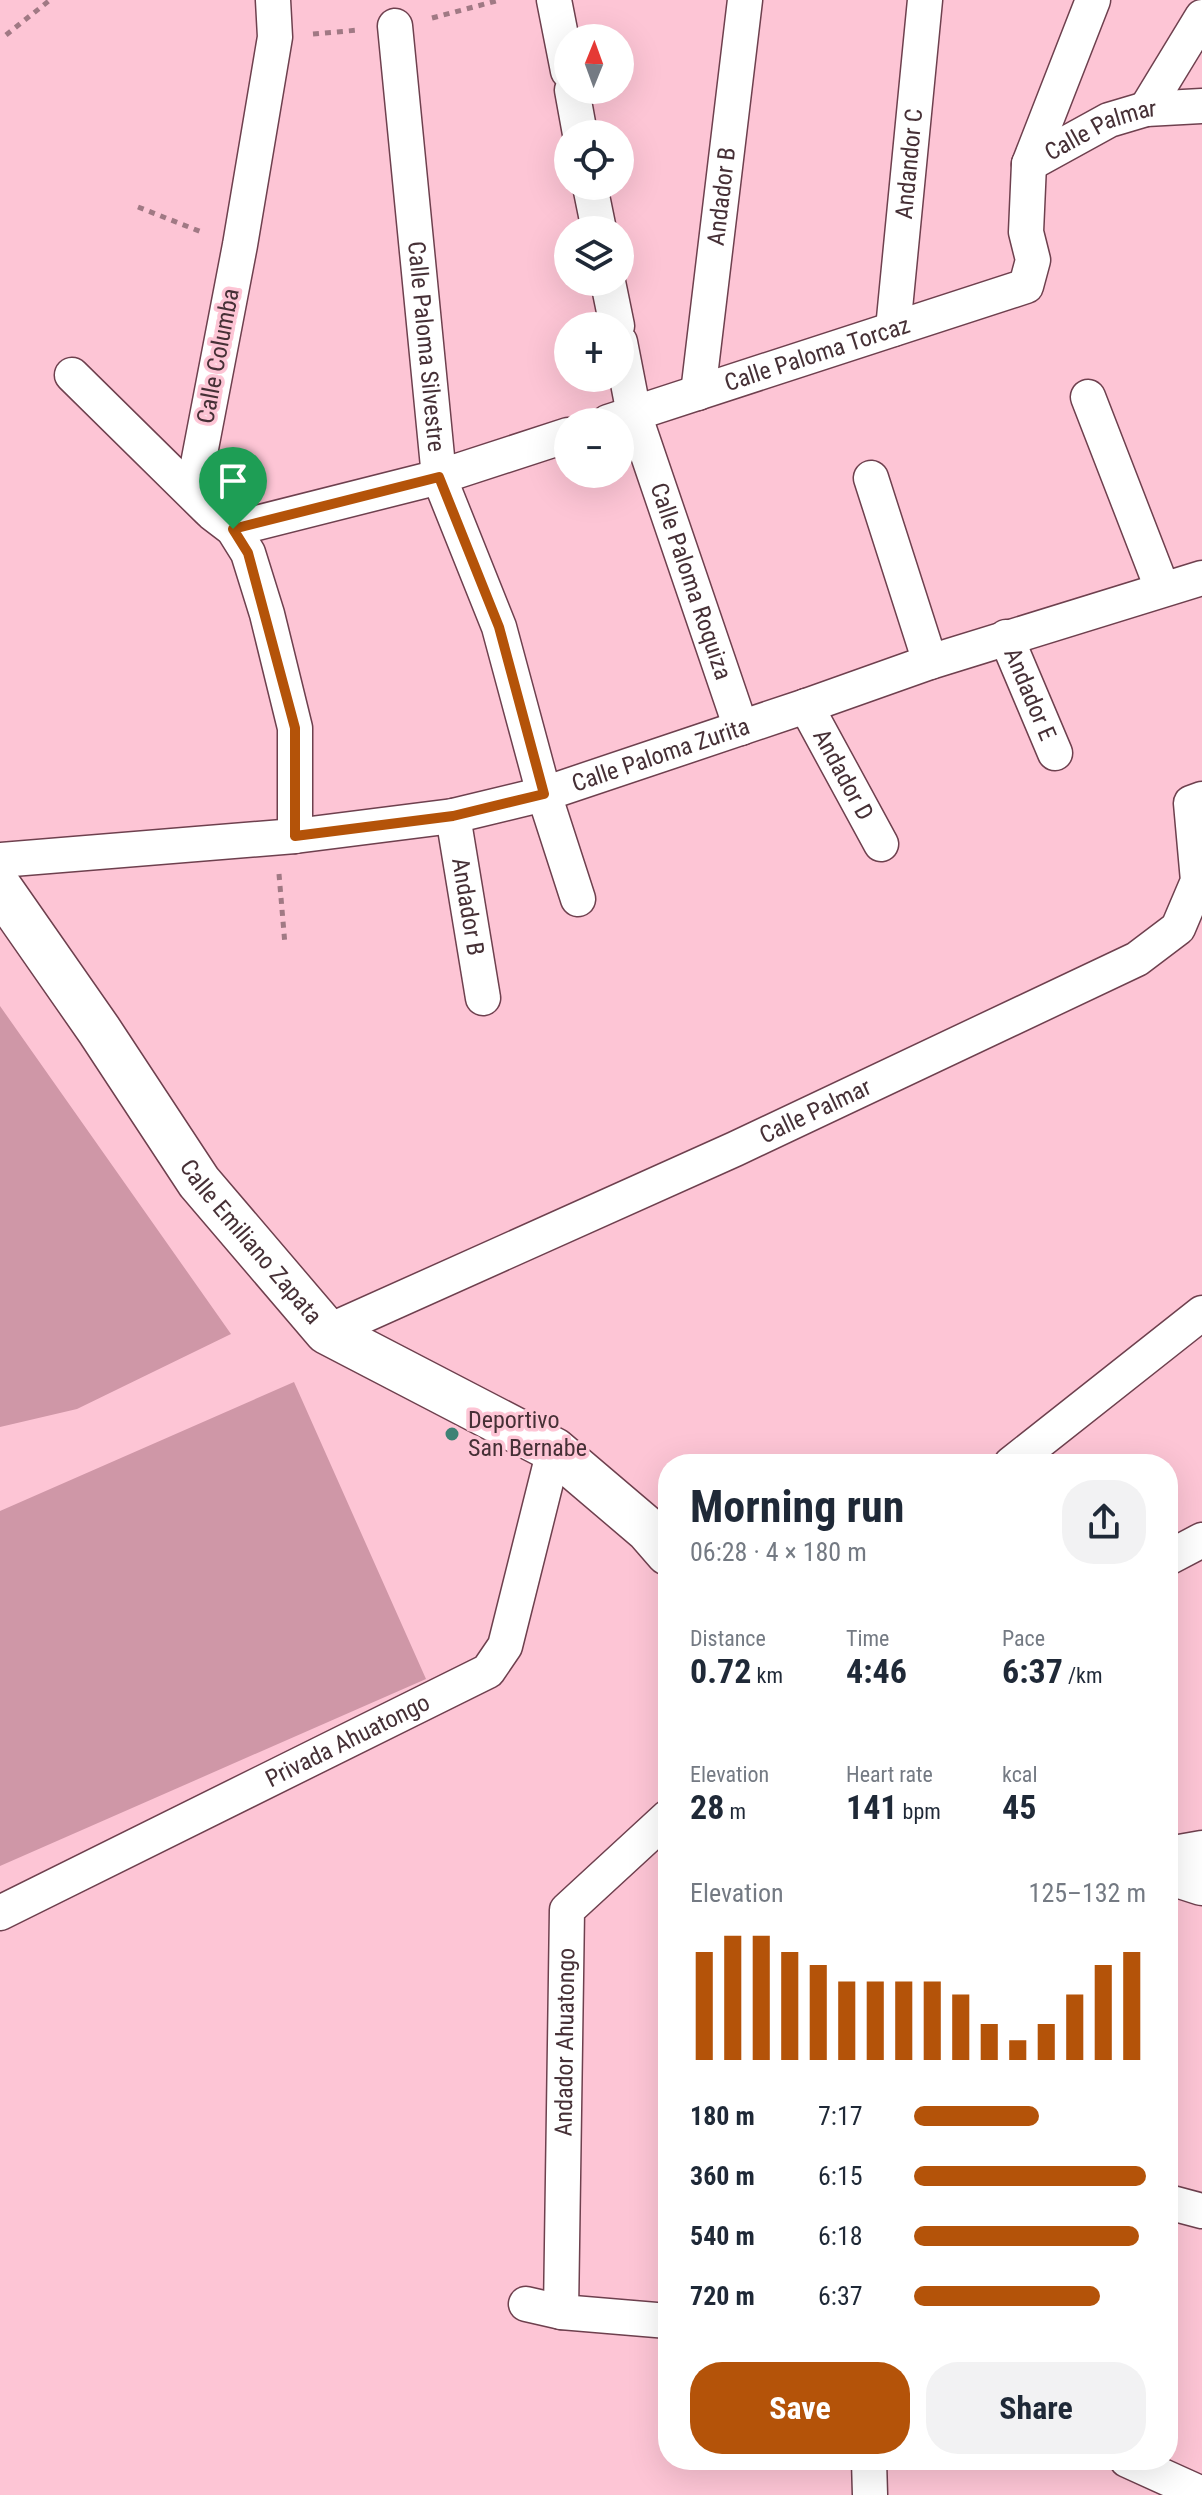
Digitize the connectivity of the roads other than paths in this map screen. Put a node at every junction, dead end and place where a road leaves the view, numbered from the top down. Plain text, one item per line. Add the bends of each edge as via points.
1 (273, 0) edge
2 (554, 0) edge
3 (745, 0) edge
4 (925, 0) edge
5 (1093, 0) edge
6 (1202, 17) edge
7 (559, 24) edge
8 (395, 26) dead end
9 (1202, 106) edge
10 (1146, 109) junction
11 (1029, 164) junction
12 (1026, 286) joint
13 (893, 329) junction
14 (72, 375) dead end
15 (698, 393) junction
16 (1088, 397) dead end
17 (634, 414) edge
18 (554, 440) edge
19 (634, 452) edge
20 (439, 477) junction
21 (871, 478) dead end
22 (222, 521) junction
23 (1202, 578) edge
24 (1162, 588) junction
25 (1006, 637) junction
26 (930, 662) junction
27 (806, 706) junction
28 (741, 728) junction
29 (1055, 753) dead end
30 (544, 794) junction
31 (1197, 801) edge
32 (453, 816) junction
33 (286, 836) junction
34 (881, 844) dead end
35 (0, 860) edge
36 (0, 888) edge
37 (578, 899) dead end
38 (483, 998) dead end
39 (1202, 1313) edge
40 (327, 1332) junction
41 (554, 1450) junction
42 (1024, 1454) edge
43 (1202, 1540) edge
44 (658, 1542) edge
45 (1178, 1553) edge
46 (658, 1826) edge
47 (1202, 1848) edge
48 (1178, 1852) edge
49 (1178, 1875) edge
50 (1202, 1883) edge
51 (0, 1913) edge
52 (1178, 2205) edge
53 (1202, 2211) edge
54 (526, 2304) dead end
55 (561, 2312) junction
56 (658, 2320) edge
57 (869, 2470) edge
58 (1149, 2470) edge
59 (1202, 2494) edge
60 (870, 2495) edge

1 - 22 street, Calle Columba via 275,37 198,464 202,487
2 - 7 street
3 - 15 street, Andador B
4 - 13 street, Andandor C
5 - 11 street
6 - 10 street, Calle Palmar
8 - 20 street, Calle Paloma Silvestre
9 - 10 street
10 - 11 street, Calle Palmar via 1109,120
11 - 12 street, Calle Palmar via 1026,232 1033,260
12 - 13 street, Calle Paloma Torcaz
13 - 15 street, Calle Paloma Torcaz
14 - 22 street
15 - 17 street, Calle Paloma Torcaz
16 - 24 street
18 - 20 street
19 - 28 street, Calle Paloma Roquiza
20 - 22 street
20 - 30 street, Calle Paloma Silvestre via 499,627
21 - 26 street
22 - 33 street, Calle Columba via 248,553 295,728
23 - 24 street, Calle Paloma Zurita
24 - 25 street, Calle Paloma Zurita
25 - 26 street, Calle Paloma Zurita
25 - 29 street, Andador E
26 - 27 street, Calle Paloma Zurita
27 - 28 street, Calle Paloma Zurita
27 - 34 street, Andador D
28 - 30 street, Calle Paloma Zurita
30 - 32 street, Calle Paloma Zurita
30 - 37 street, Calle Paloma Silvestre
31 - 40 street, Calle Palmar via 1198,881 1178,928 1137,959 735,1149
32 - 33 street, Calle Paloma Zurita
32 - 38 street, Andador B
33 - 35 street, Calle Paloma Zurita
36 - 40 street, Calle Emiliano Zapata via 199,1182
39 - 42 street
40 - 41 street, Calle Emiliano Zapata
41 - 44 street, Calle Emiliano Zapata
41 - 51 street, Privada Ahuatongo via 505,1646 488,1671
43 - 45 street
46 - 55 street, Andador Ahuatongo via 567,1910
47 - 48 street
49 - 50 street
52 - 53 street
54 - 55 street
55 - 56 street
57 - 60 street
58 - 59 street

